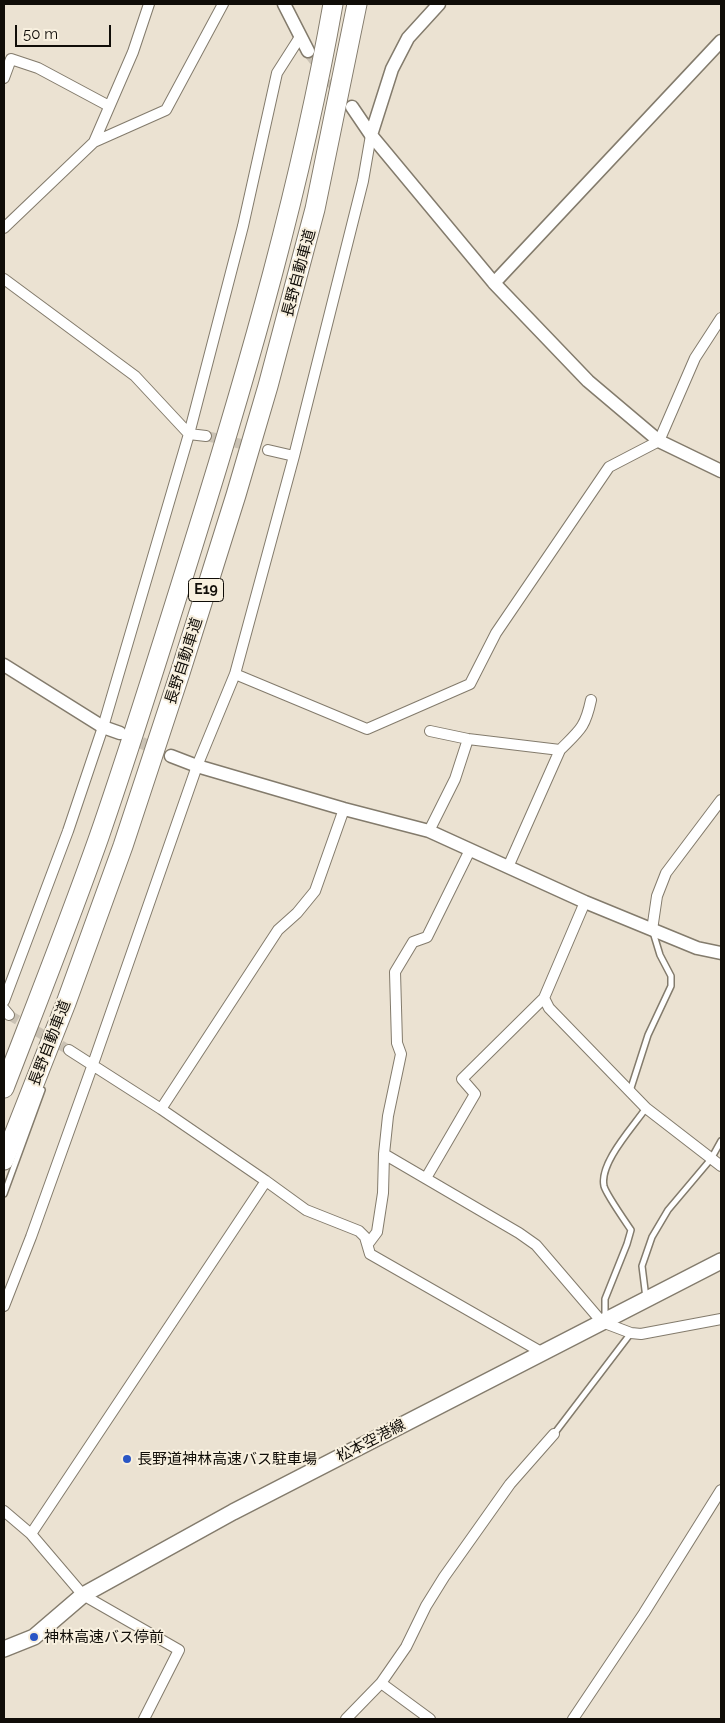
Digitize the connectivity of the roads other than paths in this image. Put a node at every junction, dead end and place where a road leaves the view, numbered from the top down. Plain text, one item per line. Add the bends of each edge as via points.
1 (149, 4) edge
2 (224, 4) edge
3 (284, 4) edge
4 (333, 4) edge
5 (357, 4) edge
6 (439, 4) edge
7 (300, 37) junction
8 (721, 41) edge
9 (308, 51) tunnel mouth
10 (4, 78) edge
11 (108, 106) junction
12 (352, 107) tunnel mouth
13 (372, 135) junction
14 (94, 142) junction
15 (4, 228) edge
16 (4, 279) edge
17 (494, 283) junction
18 (721, 318) edge
19 (189, 434) junction
20 (206, 436) tunnel mouth
21 (659, 441) junction
22 (268, 450) tunnel mouth
23 (294, 456) junction
24 (721, 471) edge
25 (4, 664) edge
26 (235, 674) junction
27 (591, 700) dead end
28 (103, 726) junction
29 (430, 731) dead end
30 (120, 733) tunnel mouth
31 (468, 739) junction
32 (560, 750) junction
33 (171, 756) tunnel mouth
34 (196, 766) junction
35 (721, 800) edge
36 (344, 809) junction
37 (429, 831) junction
38 (470, 850) junction
39 (508, 867) junction
40 (585, 902) junction
41 (652, 930) junction
42 (721, 953) edge
43 (54, 960) junction
44 (544, 998) junction
45 (4, 1001) edge
46 (66, 1003) junction
47 (26, 1012) dead end
48 (54, 1049) dead end
49 (69, 1050) tunnel mouth
50 (93, 1064) junction
51 (43, 1085) dead end
52 (4, 1088) edge
53 (630, 1091) junction
54 (161, 1108) junction
55 (646, 1108) junction
56 (721, 1140) edge
57 (384, 1154) junction
58 (710, 1159) junction
59 (4, 1160) edge
60 (721, 1166) edge
61 (426, 1178) junction
62 (266, 1181) junction
63 (4, 1194) edge
64 (368, 1244) junction
65 (721, 1261) edge
66 (646, 1300) junction
67 (4, 1306) edge
68 (721, 1319) edge
69 (604, 1321) junction
70 (631, 1333) junction
71 (543, 1353) junction
72 (554, 1434) joint
73 (721, 1490) edge
74 (4, 1510) edge
75 (31, 1534) junction
76 (83, 1595) junction
77 (4, 1649) edge
78 (381, 1683) junction
79 (144, 1719) edge
80 (346, 1719) edge
81 (430, 1719) edge
82 (572, 1719) edge

1 - 11 street
2 - 14 street via 166,110
3 - 7 street
4 - 43 highway, 長野自動車道 / E19 via 291,203 243,379 156,664
5 - 46 highway, 長野自動車道 / E19 via 315,209 255,431 123,846
6 - 13 street via 408,38 392,69
7 - 9 street
7 - 19 street via 277,73 243,226
8 - 17 street
10 - 11 street via 11,59 38,68
11 - 14 street
12 - 13 street
13 - 17 street
13 - 23 street
14 - 15 street
16 - 19 street via 135,376
17 - 21 street via 588,381
18 - 21 street via 695,358
19 - 20 street
19 - 28 street
21 - 24 street
21 - 26 street via 609,466 496,633 470,684 367,729
22 - 23 street
23 - 26 street
25 - 28 street
26 - 34 street
27 - 32 street via 582,728
28 - 30 street
28 - 45 street via 68,831
29 - 31 street
31 - 32 street
31 - 37 street via 454,779
32 - 39 street
33 - 34 street
34 - 36 street
34 - 50 street
35 - 41 street via 666,873 657,896
36 - 37 street
36 - 54 street via 314,892 278,930
37 - 38 street
38 - 39 street
38 - 57 street via 427,937 413,942 395,972 397,1043 402,1054 388,1116
39 - 40 street
40 - 41 street
40 - 44 street
41 - 42 street via 697,948
41 - 53 lane via 671,976 670,986 648,1035
43 - 47 lane
43 - 52 highway, 長野自動車道 / E19
44 - 53 street via 548,1008
44 - 61 street via 462,1079 475,1094
46 - 48 lane
46 - 59 highway, 長野自動車道 / E19
49 - 50 street
50 - 54 street
50 - 67 street
51 - 63 lane
53 - 55 street
54 - 62 street
55 - 58 street
55 - 69 lane via 604,1172 604,1187 631,1230 605,1300
56 - 58 lane
57 - 61 street
57 - 64 street via 384,1193 377,1232
58 - 60 street
58 - 66 lane via 668,1210 652,1237 642,1266
61 - 69 street via 536,1245
62 - 64 street via 306,1210 359,1232
62 - 75 street
64 - 71 street via 370,1254
65 - 66 main road, 松本空港線
66 - 69 main road, 松本空港線
68 - 70 street via 641,1334
69 - 70 street
69 - 71 main road, 松本空港線
70 - 72 lane
71 - 76 main road, 松本空港線 via 233,1512
72 - 78 street via 510,1484 444,1577 406,1647
73 - 82 street via 644,1613
74 - 75 street
75 - 76 street
76 - 77 main road, 松本空港線 via 34,1638
76 - 79 street via 179,1650
78 - 80 street
78 - 81 street

